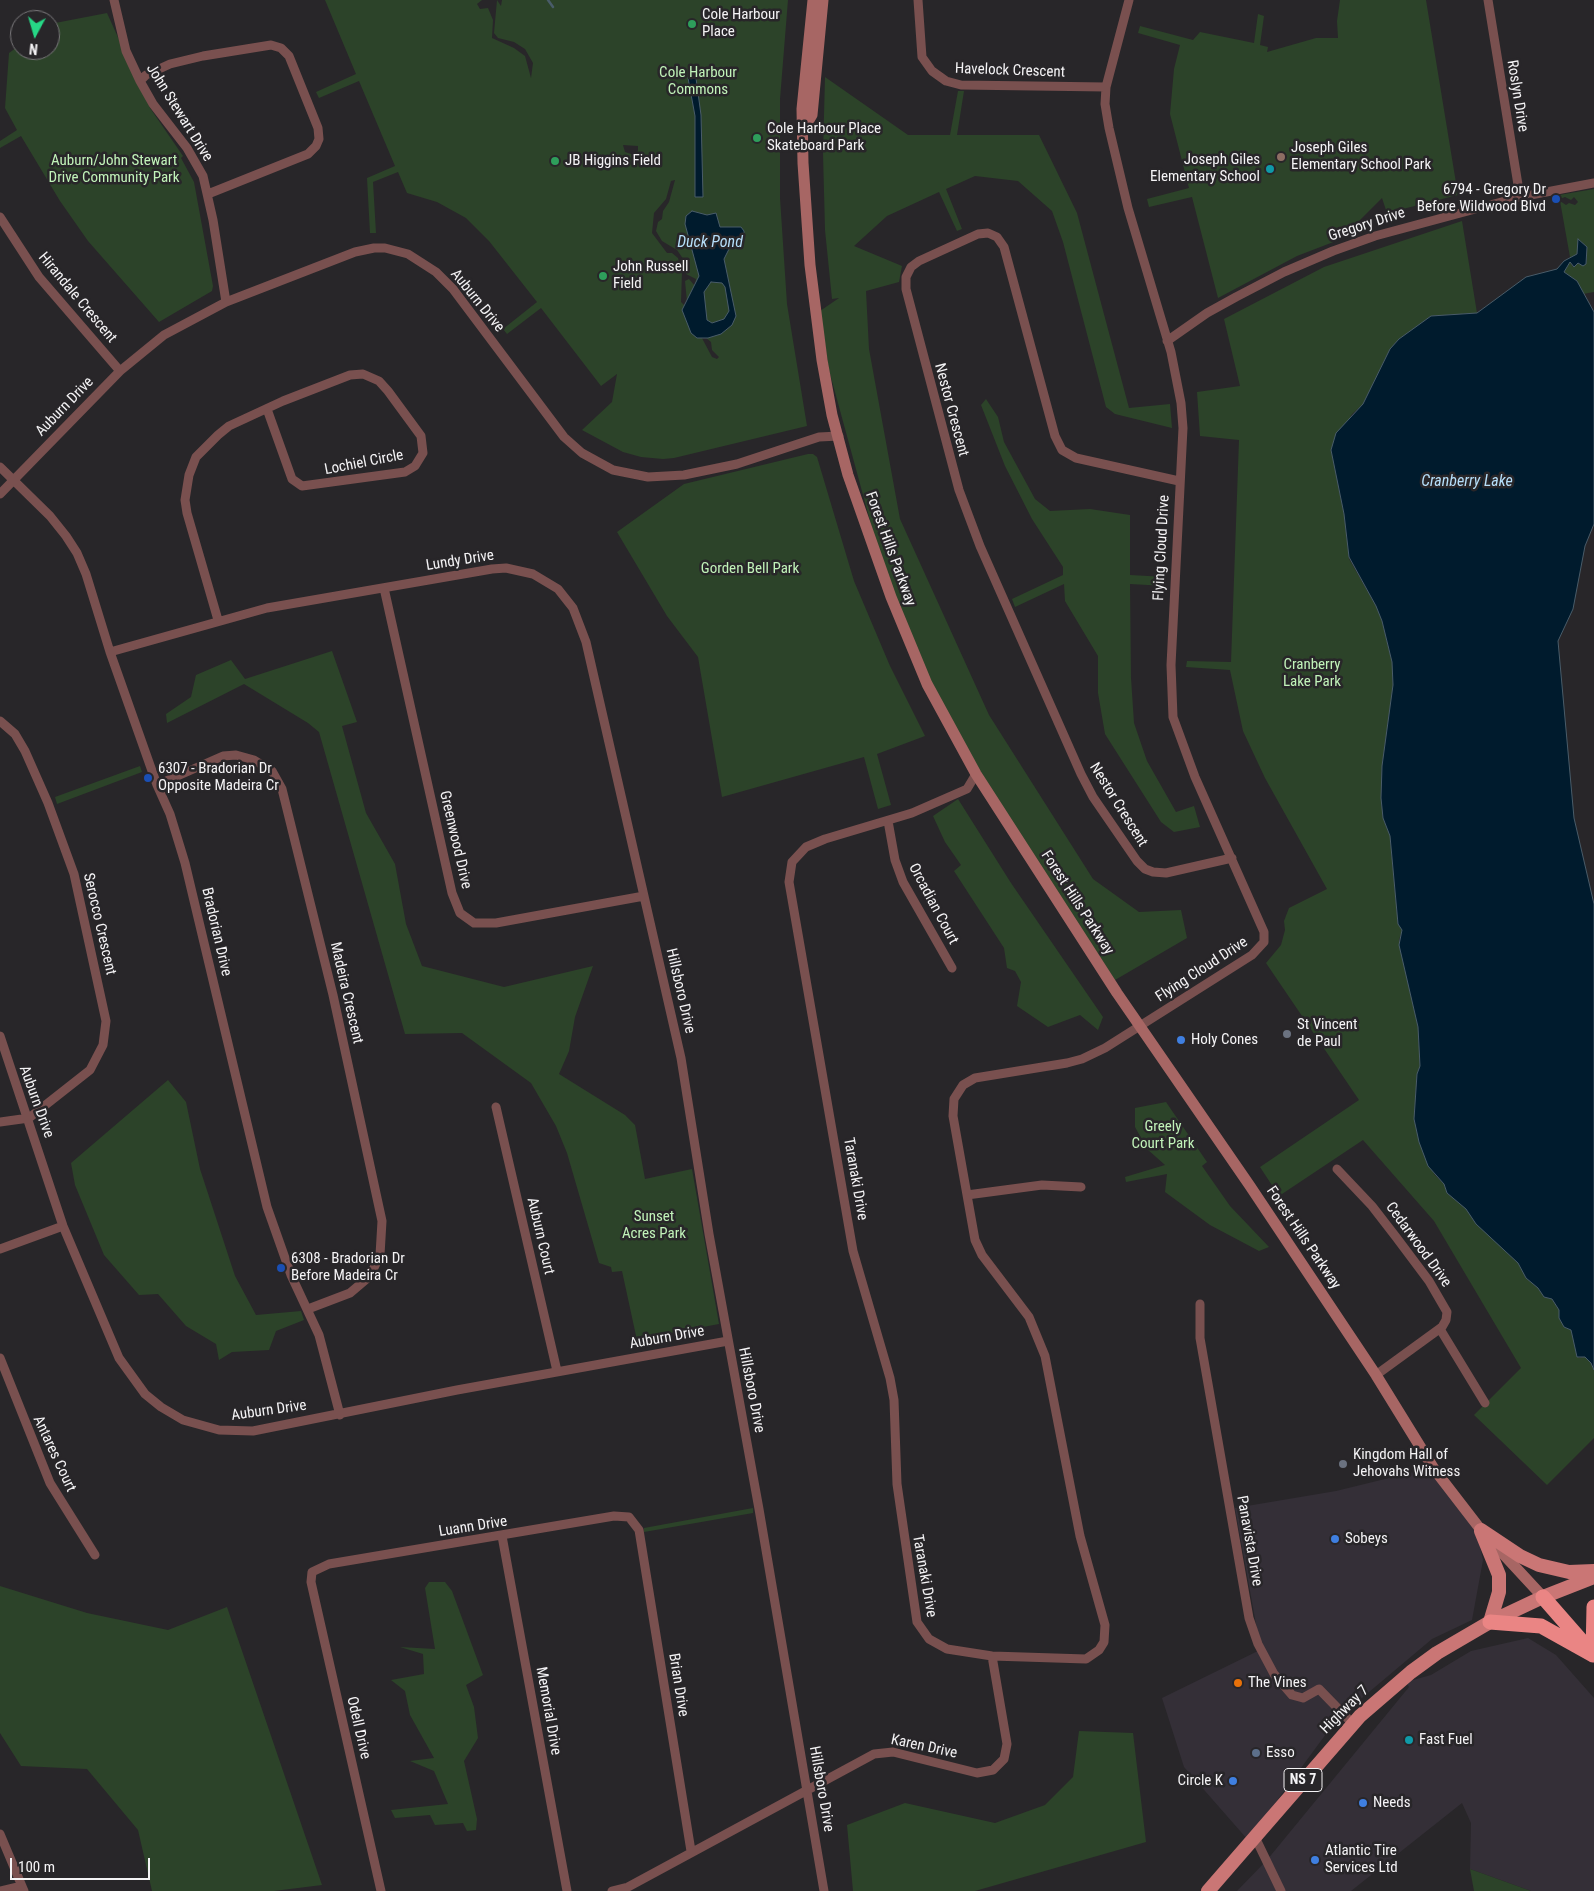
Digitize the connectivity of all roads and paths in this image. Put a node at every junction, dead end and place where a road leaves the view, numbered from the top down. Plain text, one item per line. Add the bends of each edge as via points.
1 (114, 0) edge
2 (813, 0) edge
3 (823, 0) edge
4 (918, 0) edge
5 (1129, 0) edge
6 (1488, 0) edge
7 (140, 81) junction
8 (1106, 88) junction
9 (803, 130) junction
10 (1594, 183) edge
11 (208, 194) junction
12 (1520, 197) junction
13 (0, 217) edge
14 (226, 302) junction
15 (1167, 341) junction
16 (120, 371) junction
17 (267, 409) junction
18 (839, 436) junction
19 (0, 467) edge
20 (1179, 480) junction
21 (14, 481) junction
22 (0, 494) edge
23 (384, 588) junction
24 (218, 620) junction
25 (110, 652) junction
26 (0, 721) edge
27 (976, 774) junction
28 (157, 785) junction
29 (888, 821) junction
30 (1232, 858) junction
31 (644, 896) junction
32 (952, 968) dead end
33 (1140, 1027) junction
34 (0, 1036) edge
35 (496, 1107) dead end
36 (29, 1118) junction
37 (0, 1122) edge
38 (1338, 1169) dead end
39 (1081, 1187) dead end
40 (967, 1195) junction
41 (63, 1226) junction
42 (0, 1249) edge
43 (1200, 1304) dead end
44 (308, 1309) junction
45 (1440, 1329) junction
46 (728, 1341) junction
47 (0, 1358) edge
48 (557, 1371) junction
49 (1376, 1375) junction
50 (1485, 1403) dead end
51 (340, 1414) junction
52 (636, 1524) joint
53 (1481, 1530) junction
54 (502, 1536) junction
55 (95, 1555) dead end
56 (312, 1572) joint
57 (1594, 1572) edge
58 (1594, 1578) edge
59 (1543, 1597) junction
60 (1594, 1607) edge
61 (1490, 1622) junction
62 (1594, 1655) edge
63 (992, 1656) junction
64 (1353, 1724) junction
65 (807, 1790) junction
66 (0, 1834) edge
67 (1255, 1838) junction
68 (691, 1851) junction
69 (23, 1889) edge
70 (1, 1891) edge
71 (381, 1891) edge
72 (567, 1891) edge
73 (612, 1891) edge
74 (824, 1891) edge
75 (1208, 1891) edge
76 (1281, 1891) edge

1 - 7 street, John Stewart Drive via 126,51
2 - 9 main road, Forest Hills Parkway via 805,65
3 - 9 main road, Forest Hills Parkway via 812,115
4 - 8 street, Havelock Crescent via 922,57 946,82
5 - 8 street, Flying Cloud Drive
6 - 12 street, Roslyn Drive
7 - 11 street, John Stewart Drive via 192,155
7 - 11 street via 170,64 203,56 271,45 281,48 289,56 318,128 316,146 308,154
8 - 15 street, Flying Cloud Drive via 1108,128
9 - 18 main road, Forest Hills Parkway via 810,265 822,360
10 - 12 street, Gregory Drive
11 - 14 street, John Stewart Drive
12 - 15 street, Gregory Drive via 1375,236 1320,255 1215,309
13 - 16 street, Hirandale Crescent via 39,277
14 - 16 street, Auburn Drive via 164,335
14 - 18 street, Auburn Drive via 359,251 392,249 415,258 445,281 564,437 582,453 613,470 648,477 684,475 737,464 819,437
15 - 20 street, Flying Cloud Drive via 1183,415
16 - 21 street, Auburn Drive
17 - 17 street, Lochiel Circle via 350,375 367,374 379,380 421,436 423,453 416,466 405,472 302,486 292,479
17 - 24 street, Lochiel Circle via 230,426 205,446 196,457 187,481 187,513
18 - 27 main road, Forest Hills Parkway via 851,484 904,629 927,684
19 - 21 street
20 - 30 street, Flying Cloud Drive via 1171,665 1173,718
20 - 30 street, Nestor Crescent via 1076,458 1062,450 1055,436 1004,247 997,237 981,233 911,267 906,276 906,289 959,490 1052,712 1093,797 1139,863 1149,871 1166,873
21 - 22 street, Auburn Drive
21 - 25 street, Bradorian Drive via 50,516 77,553
23 - 24 street, Lundy Drive via 266,608
23 - 31 street, Lundy Drive via 506,568 533,574 558,588 578,617 586,642
23 - 31 street, Greenwood Drive via 452,893 460,913 474,922 496,923
24 - 25 street, Lundy Drive
25 - 28 street, Bradorian Drive
26 - 36 street, Serocco Crescent via 20,742 48,803 74,874 106,1021 103,1045 94,1064
27 - 29 street, Taranaki Drive via 968,789
27 - 33 main road, Forest Hills Parkway
28 - 44 street, Bradorian Drive via 186,863 267,1207 291,1275
28 - 44 street, Madeira Crescent via 223,756 236,755 254,760 272,771 282,789 333,994 382,1221 380,1255 370,1276 350,1293
29 - 32 street, Orcadian Court via 895,860 903,882
29 - 63 street, Taranaki Drive via 806,847 792,862 789,882 853,1251 894,1400 896,1484 916,1618 926,1636 939,1646
30 - 33 street, Flying Cloud Drive via 1262,924 1264,942 1252,955
31 - 46 street, Hillsboro Drive via 681,1058
33 - 40 street, Taranaki Drive via 1082,1059 975,1078 963,1085 952,1109
33 - 49 main road, Forest Hills Parkway
34 - 36 street, Auburn Drive
35 - 48 street, Auburn Court
36 - 37 street
36 - 41 street, Auburn Drive
38 - 45 street, Cedarwood Drive via 1372,1206 1429,1281 1447,1312
39 - 40 street via 1042,1185
40 - 63 street, Taranaki Drive via 973,1230 982,1255 1029,1317 1042,1344 1056,1401 1082,1546 1105,1625 1104,1642 1095,1654 1086,1659
41 - 42 street
41 - 51 street, Auburn Drive via 119,1358 136,1384 161,1407 198,1426 232,1432
43 - 64 street, Panavista Drive via 1200,1338 1249,1618 1258,1644 1274,1674 1292,1695 1303,1698 1319,1689
44 - 51 street, Bradorian Drive via 329,1367
45 - 49 street
45 - 50 street
46 - 48 street, Auburn Drive
46 - 65 street, Hillsboro Drive
47 - 55 street, Antares Court via 50,1483
48 - 51 street, Auburn Drive
49 - 53 main road, Forest Hills Parkway via 1434,1469
52 - 54 street, Luann Drive via 629,1517 614,1516
52 - 68 street, Brian Drive
53 - 57 main road via 1539,1565 1569,1572
53 - 59 main road, Forest Hills Parkway
53 - 61 main road via 1499,1575 1499,1592
54 - 56 street, Luann Drive via 329,1564
54 - 72 street, Memorial Drive
56 - 71 street, Odell Drive via 311,1582
58 - 59 main road, NS 7
59 - 61 main road, Highway 7 / NS 7
59 - 62 highway
60 - 62 highway
61 - 62 highway via 1541,1626
61 - 64 main road, Highway 7 / NS 7 via 1427,1660
63 - 65 street, Karen Drive via 1008,1744 1006,1755 998,1767 983,1774 882,1752
64 - 67 main road, Highway 7 / NS 7
65 - 68 street, Karen Drive
65 - 74 street, Hillsboro Drive
66 - 69 street
67 - 75 main road, Highway 7 / NS 7
67 - 76 street
68 - 73 street, Karen Drive via 628,1887
69 - 70 street

